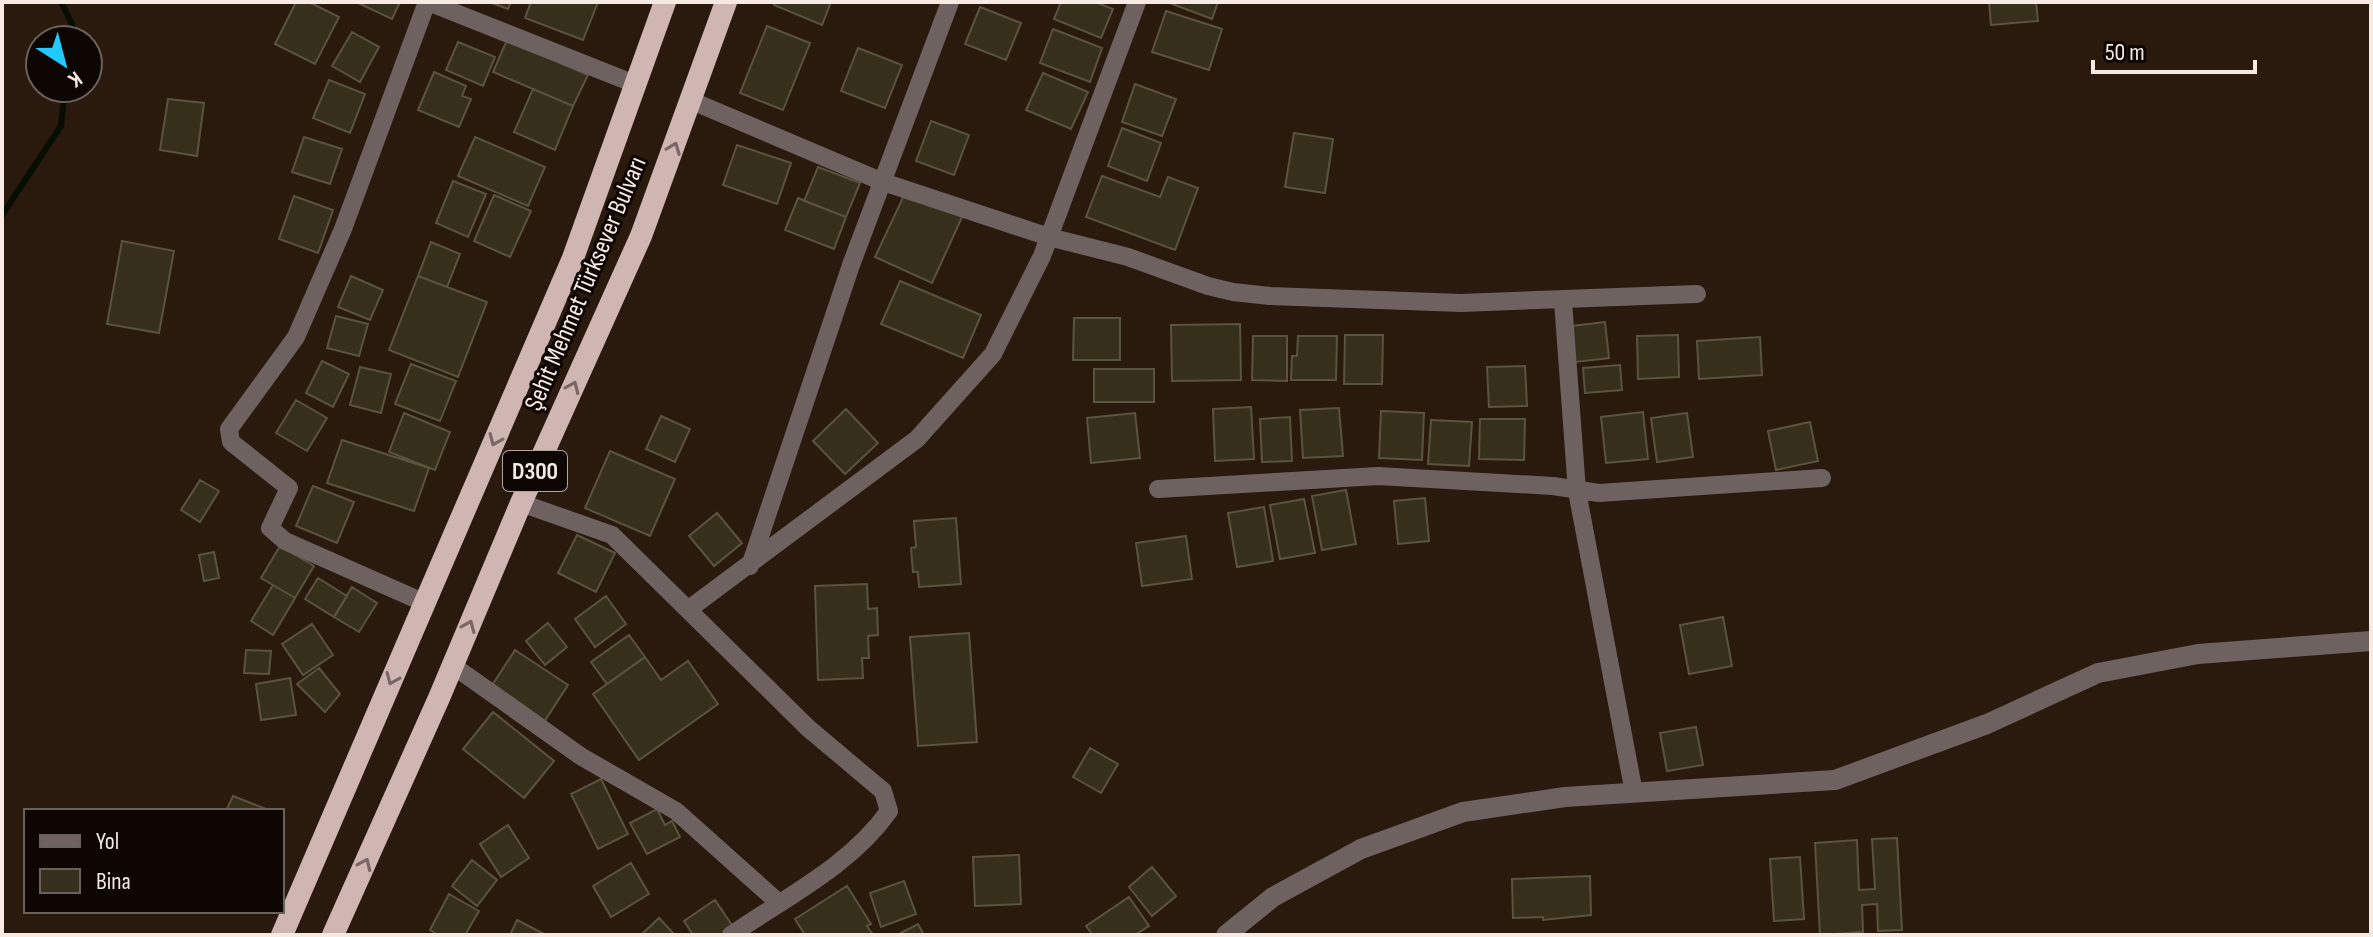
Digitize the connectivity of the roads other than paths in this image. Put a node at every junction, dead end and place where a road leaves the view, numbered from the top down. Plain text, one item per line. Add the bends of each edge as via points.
1 (428, 2) edge
2 (665, 2) edge
3 (726, 2) edge
4 (950, 2) edge
5 (1137, 2) edge
6 (635, 84) junction
7 (692, 101) junction
8 (883, 182) junction
9 (1049, 237) junction
10 (1697, 294) dead end
11 (1563, 301) junction
12 (1822, 478) dead end
13 (1158, 489) dead end
14 (1577, 491) junction
15 (521, 503) junction
16 (750, 566) junction
17 (425, 603) junction
18 (689, 609) junction
19 (2371, 641) edge
20 (452, 665) junction
21 (1634, 793) junction
22 (779, 903) junction
23 (282, 935) edge
24 (333, 935) edge
25 (731, 935) edge
26 (1226, 935) edge

1 - 6 street
1 - 17 street via 343,229 296,337 229,429 231,442 289,488 270,528 285,541
2 - 6 highway, Şehit Mehmet Türksever Bulvarı / D300
3 - 7 highway, Şehit Mehmet Türksever Bulvarı / D300
4 - 8 street
5 - 9 street
6 -> 17 highway, Şehit Mehmet Türksever Bulvarı / D300 via 573,258
7 - 8 street
15 -> 7 highway, Şehit Mehmet Türksever Bulvarı / D300 via 641,236
8 - 9 street
8 - 16 street
9 - 11 street via 1233,292 1461,303
9 - 16 street via 993,354 917,439
10 - 11 street
11 - 14 street
12 - 14 street
13 - 14 street via 1378,476
14 - 21 street
15 - 18 street via 612,535
20 -> 15 highway, Şehit Mehmet Türksever Bulvarı / D300
16 - 18 street
17 -> 23 highway, Şehit Mehmet Türksever Bulvarı / D300
18 - 22 street via 808,728 883,791 889,811 873,834
19 - 21 street via 2198,654 2098,673 1987,724 1835,780
20 - 22 street via 582,757 676,811
24 -> 20 highway, Şehit Mehmet Türksever Bulvarı / D300
21 - 26 street via 1463,812 1361,849 1273,897
22 - 25 street

